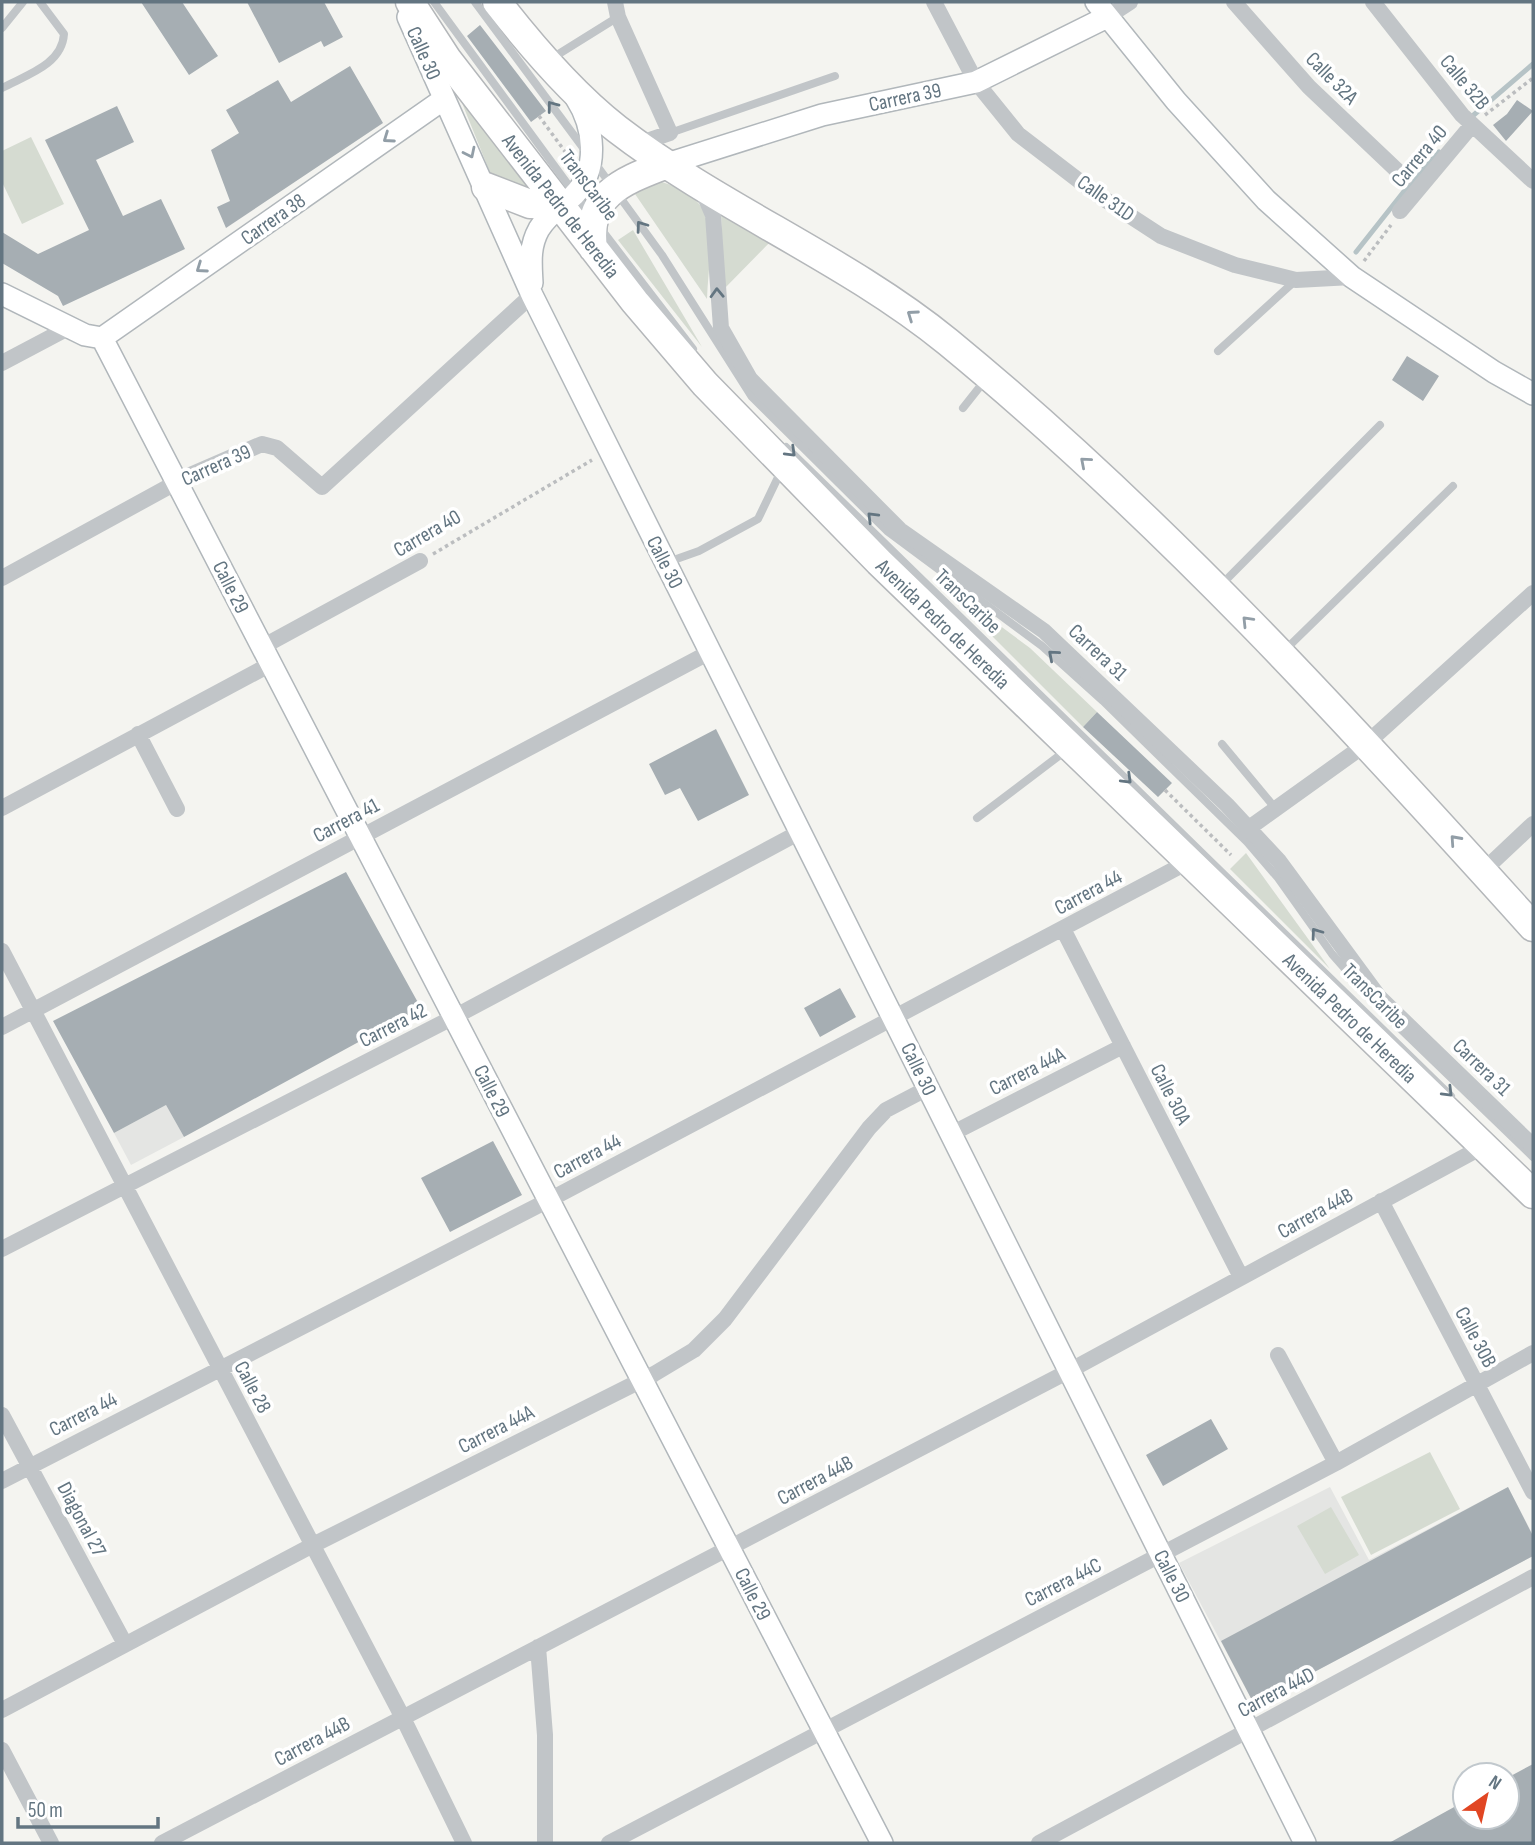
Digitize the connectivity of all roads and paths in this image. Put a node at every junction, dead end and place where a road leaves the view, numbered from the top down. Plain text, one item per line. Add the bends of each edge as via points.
1 (23, 2) edge
2 (40, 2) edge
3 (401, 2) edge
4 (410, 2) edge
5 (433, 2) edge
6 (475, 2) edge
7 (497, 2) edge
8 (934, 2) edge
9 (1130, 2) edge
10 (1234, 2) edge
11 (1373, 2) edge
12 (616, 9) edge
13 (1101, 9) edge
14 (2, 28) edge
15 (548, 61) junction
16 (835, 76) dead end
17 (1533, 78) edge
18 (976, 82) junction
19 (2, 88) edge
20 (444, 99) junction
21 (539, 116) dead end
22 (1468, 121) junction
23 (670, 133) junction
24 (638, 144) junction
25 (569, 157) dead end
26 (593, 160) junction
27 (679, 171) junction
28 (1405, 178) dead end
29 (1533, 181) edge
30 (486, 187) junction
31 (613, 189) junction
32 (568, 200) junction
33 (1400, 211) joint
34 (594, 218) junction
35 (1378, 243) dead end
36 (593, 248) junction
37 (1352, 277) junction
38 (1296, 280) junction
39 (2, 294) edge
40 (532, 295) junction
41 (70, 327) junction
42 (102, 338) junction
43 (1218, 351) dead end
44 (700, 356) dead end
45 (2, 363) edge
46 (988, 377) junction
47 (1533, 394) edge
48 (963, 408) dead end
49 (1380, 425) dead end
50 (610, 450) junction
51 (782, 454) junction
52 (176, 482) junction
53 (1453, 485) dead end
54 (420, 561) joint
55 (666, 563) junction
56 (2, 578) edge
57 (1217, 590) junction
58 (1533, 593) edge
59 (710, 652) junction
60 (266, 655) junction
61 (1280, 655) junction
62 (138, 734) junction
63 (1222, 744) dead end
64 (1366, 744) junction
65 (1070, 747) junction
66 (1165, 790) dead end
67 (2, 807) edge
68 (177, 809) dead end
69 (1276, 809) junction
70 (977, 818) dead end
71 (1533, 824) edge
72 (1250, 828) junction
73 (800, 832) junction
74 (360, 836) junction
75 (1231, 855) dead end
76 (1188, 862) junction
77 (1483, 871) junction
78 (1533, 927) edge
79 (1063, 929) junction
80 (2, 951) edge
81 (33, 1011) junction
82 (454, 1017) junction
83 (893, 1018) junction
84 (2, 1027) edge
85 (1123, 1046) junction
86 (928, 1088) junction
87 (1463, 1107) dead end
88 (951, 1134) junction
89 (1484, 1146) junction
90 (1533, 1146) edge
91 (1533, 1157) edge
92 (125, 1187) junction
93 (1533, 1194) edge
94 (549, 1200) junction
95 (1381, 1201) junction
96 (2, 1249) edge
97 (1241, 1277) junction
98 (1533, 1353) edge
99 (1278, 1355) dead end
100 (220, 1368) junction
101 (1069, 1371) junction
102 (641, 1380) junction
103 (1478, 1385) junction
104 (2, 1415) edge
105 (1336, 1463) junction
106 (29, 1465) junction
107 (2, 1481) edge
108 (1533, 1492) edge
109 (313, 1545) junction
110 (729, 1548) junction
111 (1161, 1555) junction
112 (1533, 1577) edge
113 (125, 1644) junction
114 (538, 1647) junction
115 (2, 1710) edge
116 (403, 1718) junction
117 (1249, 1730) junction
118 (823, 1731) junction
119 (2, 1750) edge
120 (51, 1843) edge
121 (162, 1843) edge
122 (464, 1843) edge
123 (545, 1843) edge
124 (609, 1843) edge
125 (882, 1843) edge
126 (1039, 1843) edge
127 (1305, 1843) edge

1 - 14 lane
2 - 19 lane via 64,34 63,47 55,59
3 - 20 street, Calle 30
4 - 32 highway, Avenida Pedro de Heredia via 447,59
5 - 32 lane, TransCaribe
26 -> 6 lane, TransCaribe
7 - 15 highway
8 - 18 street, Calle 31D
9 - 13 street, Carrera 39
10 - 28 street, Calle 32A via 1309,87
11 - 22 street, Calle 32B
12 - 15 lane
12 - 23 street
13 - 18 street, Carrera 39
13 - 37 street via 1266,200
15 - 24 highway via 603,118
15 - 26 street via 578,102 588,126
16 - 23 lane
17 - 22 path, Carrera 40
18 - 27 street, Carrera 39 via 822,115
18 - 38 street, Calle 31D via 1018,134 1161,236 1235,265
20 -> 30 street, Calle 30
20 -> 42 street, Carrera 38
21 - 25 path
22 - 29 street, Calle 32B
22 - 33 street, Carrera 40
23 - 24 street
24 - 27 highway
26 - 31 lane, TransCaribe
26 - 32 street, Calle 30
27 - 31 highway
46 -> 27 highway via 882,295
72 -> 27 street, Carrera 31 via 1044,631 900,530 750,379 721,328 712,208
30 - 32 highway via 514,200
30 - 40 street, Calle 30
31 - 34 highway
91 -> 31 lane, TransCaribe via 1384,1013 1332,954 1262,858 1113,711 1042,646 887,531 752,397 662,255
32 - 34 lane, TransCaribe
32 - 36 highway, Avenida Pedro de Heredia
32 - 40 street, Calle 30 via 549,215 533,244
33 - 35 path, Carrera 40
34 - 36 highway
34 - 44 lane, TransCaribe via 647,293
36 - 51 highway, Avenida Pedro de Heredia via 671,345
37 - 38 street, Calle 31D
37 - 47 street
38 - 43 lane
39 - 41 street
40 - 50 street, Calle 30
40 - 52 street, Carrera 39 via 322,487 277,448 262,444
41 - 42 street
41 - 45 street
42 - 52 street, Calle 29
46 - 48 lane
57 -> 46 highway via 1130,502
49 - 57 lane
50 - 54 path, Carrera 40
50 - 55 street, Calle 30
51 - 55 lane via 758,519
51 - 65 highway, Avenida Pedro de Heredia
51 -> 87 lane, TransCaribe
52 - 56 street, Carrera 39
52 - 60 street, Calle 29
53 - 61 lane
54 - 60 street, Carrera 40
55 - 59 street, Calle 30
61 -> 57 highway
58 - 64 street
59 - 73 street, Calle 30
59 - 74 street, Carrera 41
60 - 62 street, Carrera 40
60 - 74 street, Calle 29
61 - 64 highway
62 - 67 street, Carrera 40
62 - 68 street
63 - 69 lane
64 - 69 street
77 -> 64 highway
65 - 70 lane
65 - 76 highway, Avenida Pedro de Heredia
66 - 75 path
69 - 72 street
71 - 77 street
72 - 90 street, Carrera 31 via 1379,997
73 - 82 street, Carrera 42
73 - 83 street, Calle 30
74 - 81 street, Carrera 41
74 - 82 street, Calle 29
76 - 79 street, Carrera 44
76 - 89 highway, Avenida Pedro de Heredia
77 - 78 highway
79 - 83 street, Carrera 44
79 - 85 street, Calle 30A
80 - 81 street, Calle 28
81 - 84 street, Carrera 41
81 - 92 street, Calle 28
82 - 92 street, Carrera 42
82 - 94 street, Calle 29
83 - 86 street, Calle 30
83 - 94 street, Carrera 44
85 - 88 street, Carrera 44A
85 - 97 street, Calle 30A
86 - 88 street, Calle 30
86 - 102 street, Carrera 44A via 886,1110 869,1128 714,1332 694,1350
88 - 101 street, Calle 30
89 - 93 highway, Avenida Pedro de Heredia
89 - 95 street, Carrera 44B
92 - 96 street, Carrera 42
92 - 100 street, Calle 28
94 - 100 street, Carrera 44
94 - 102 street, Calle 29
95 - 97 street, Carrera 44B
95 - 103 street, Calle 30B
97 - 101 street, Carrera 44B
98 - 103 street, Carrera 44C
99 - 105 street
100 - 106 street, Carrera 44
100 - 109 street, Calle 28
101 - 110 street, Carrera 44B
101 - 111 street, Calle 30
102 - 109 street, Carrera 44A
102 - 110 street, Calle 29
103 - 105 street, Carrera 44C
103 - 108 street, Calle 30B
104 - 106 street, Diagonal 27
105 - 111 street, Carrera 44C
106 - 107 street, Carrera 44
106 - 113 street, Diagonal 27
109 - 113 street, Carrera 44A
109 - 116 street, Calle 28
110 - 114 street, Carrera 44B
110 - 118 street, Calle 29
111 - 117 street, Calle 30
111 - 118 street, Carrera 44C
112 - 117 street, Carrera 44D
113 - 115 street, Carrera 44A
114 - 116 street, Carrera 44B
114 - 123 street via 545,1735
116 - 121 street, Carrera 44B
116 - 122 street, Calle 28
117 - 126 street, Carrera 44D
117 - 127 street, Calle 30
118 - 124 street, Carrera 44C
118 - 125 street, Calle 29
119 - 120 street

